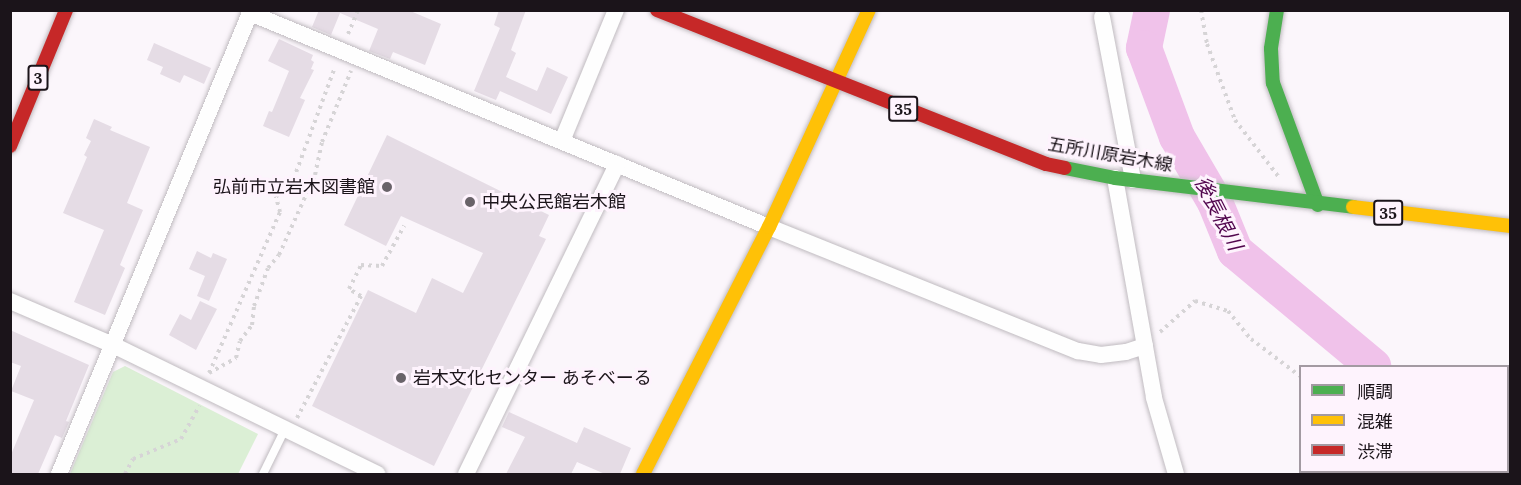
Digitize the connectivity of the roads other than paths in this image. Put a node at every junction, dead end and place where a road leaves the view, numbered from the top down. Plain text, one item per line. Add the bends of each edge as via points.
1 (66, 10) edge
2 (616, 10) edge
3 (657, 10) edge
4 (869, 10) edge
5 (1277, 10) edge
6 (1102, 17) dead end
7 (836, 83) junction
8 (562, 141) junction
9 (10, 146) edge
10 (617, 165) junction
11 (1115, 178) junction
12 (1133, 180) junction
13 (1318, 205) junction
14 (1510, 226) edge
15 (769, 227) junction
16 (10, 301) edge
17 (113, 345) junction
18 (1145, 346) junction
19 (288, 430) junction
20 (59, 474) edge
21 (263, 474) edge
22 (377, 474) edge
23 (466, 474) edge
24 (643, 474) edge
25 (1176, 474) edge

1 - 9 main road, 3
2 - 8 street
3 - 7 main road, 五所川原岩木線 / 35
4 - 7 main road
5 - 13 main road via 1271,49 1273,83
6 - 12 street
7 - 11 main road, 五所川原岩木線 / 35 via 1046,164
7 - 15 main road
8 - 10 street
8 - 17 street via 250,13
10 - 15 street
10 - 23 street
11 - 12 main road, 五所川原岩木線 / 35
11 - 18 street
12 - 13 main road, 五所川原岩木線 / 35
13 - 14 main road, 五所川原岩木線 / 35
15 - 18 street via 1078,351 1101,355
15 - 24 main road
16 - 17 street
17 - 19 street
17 - 20 street
18 - 25 street via 1163,436
19 - 21 lane
19 - 22 street

